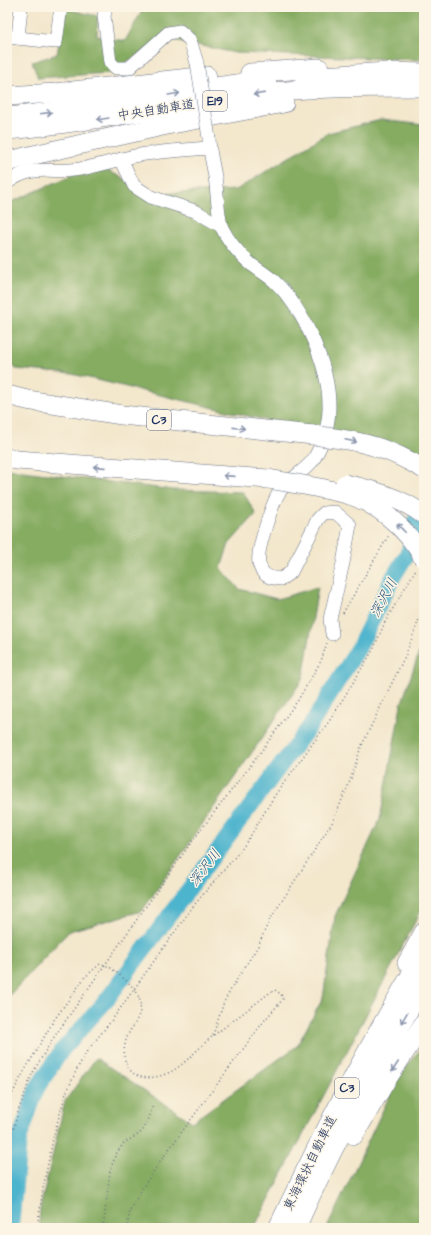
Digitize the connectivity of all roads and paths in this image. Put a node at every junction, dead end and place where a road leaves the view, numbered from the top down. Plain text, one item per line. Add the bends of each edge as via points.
1 (21, 7) edge
2 (61, 7) edge
3 (106, 7) edge
4 (12, 38) edge
5 (424, 73) edge
6 (388, 80) junction
7 (424, 87) edge
8 (7, 96) edge
9 (7, 117) edge
10 (7, 130) edge
11 (209, 143) junction
12 (121, 159) junction
13 (7, 162) edge
14 (7, 183) edge
15 (221, 226) junction
16 (7, 395) edge
17 (7, 406) edge
18 (209, 425) junction
19 (7, 458) edge
20 (424, 469) edge
21 (268, 479) junction
22 (424, 515) edge
23 (389, 534) dead end
24 (421, 561) edge
25 (424, 606) edge
26 (332, 634) junction
27 (424, 932) edge
28 (424, 952) edge
29 (106, 965) junction
30 (424, 984) edge
31 (134, 989) junction
32 (424, 1022) edge
33 (213, 1036) junction
34 (348, 1087) junction
35 (7, 1104) edge
36 (153, 1105) dead end
37 (7, 1164) edge
38 (36, 1228) edge
39 (103, 1228) edge
40 (127, 1228) edge
41 (278, 1228) edge
42 (296, 1228) edge
43 (304, 1228) edge

1 - 4 street
2 - 4 street via 56,42
3 - 11 street, bridge via 104,16 110,62 116,68 129,68 168,33 180,31 190,40 197,63
5 - 6 highway, 中央自動車道 / E19
6 - 7 highway, 中央自動車道 / E19
6 - 8 highway via 350,69 305,68
9 -> 6 highway, 中央自動車道 / E19 via 93,107 233,84 314,76
6 -> 10 highway, 中央自動車道 / E19 via 272,92 89,121
6 - 13 highway via 167,125
11 - 12 street
11 - 15 street
12 - 14 street via 81,169 31,171
12 - 15 street via 134,186 151,197 195,211
15 - 26 street via 238,253 274,280 292,300 322,362 330,409 320,448 312,460 281,490 274,502 258,562 262,571 270,578 281,579 291,572 318,519 324,513 335,512 350,526 330,619
16 - 18 highway, C3 via 73,408
17 - 18 highway, C3 via 72,416
18 -> 20 highway, C3, bridge via 350,440 382,449
21 -> 19 highway
21 - 22 highway, bridge via 337,482 366,488 410,505
24 -> 21 highway, bridge via 411,540 400,526 383,512 363,501 344,493
23 - 26 path
24 - 31 path via 384,622 373,650 330,720 275,795 252,835 194,905
25 - 33 path via 406,654 361,747 338,812 269,922 258,946 231,989
26 - 29 path via 321,661 298,700 190,844
27 - 34 highway via 384,1007
28 - 34 highway, 東海環状自動車道 / C3
29 - 31 path
29 - 35 path via 100,964 85,977 54,1020
29 - 37 path via 52,1040 32,1074 17,1115
30 -> 42 highway, 東海環状自動車道 / C3 via 354,1109
31 - 33 path via 138,994 141,1008 127,1035 124,1060 135,1074 144,1078 160,1076 174,1070
31 - 38 path via 87,1051 65,1096 54,1134
32 -> 43 highway, C3 via 356,1130
33 - 40 path via 268,994 275,990 281,994 279,1004 142,1187 130,1210
34 - 41 highway, 東海環状自動車道 / C3
36 - 39 path via 143,1130 124,1142 116,1154 110,1171

